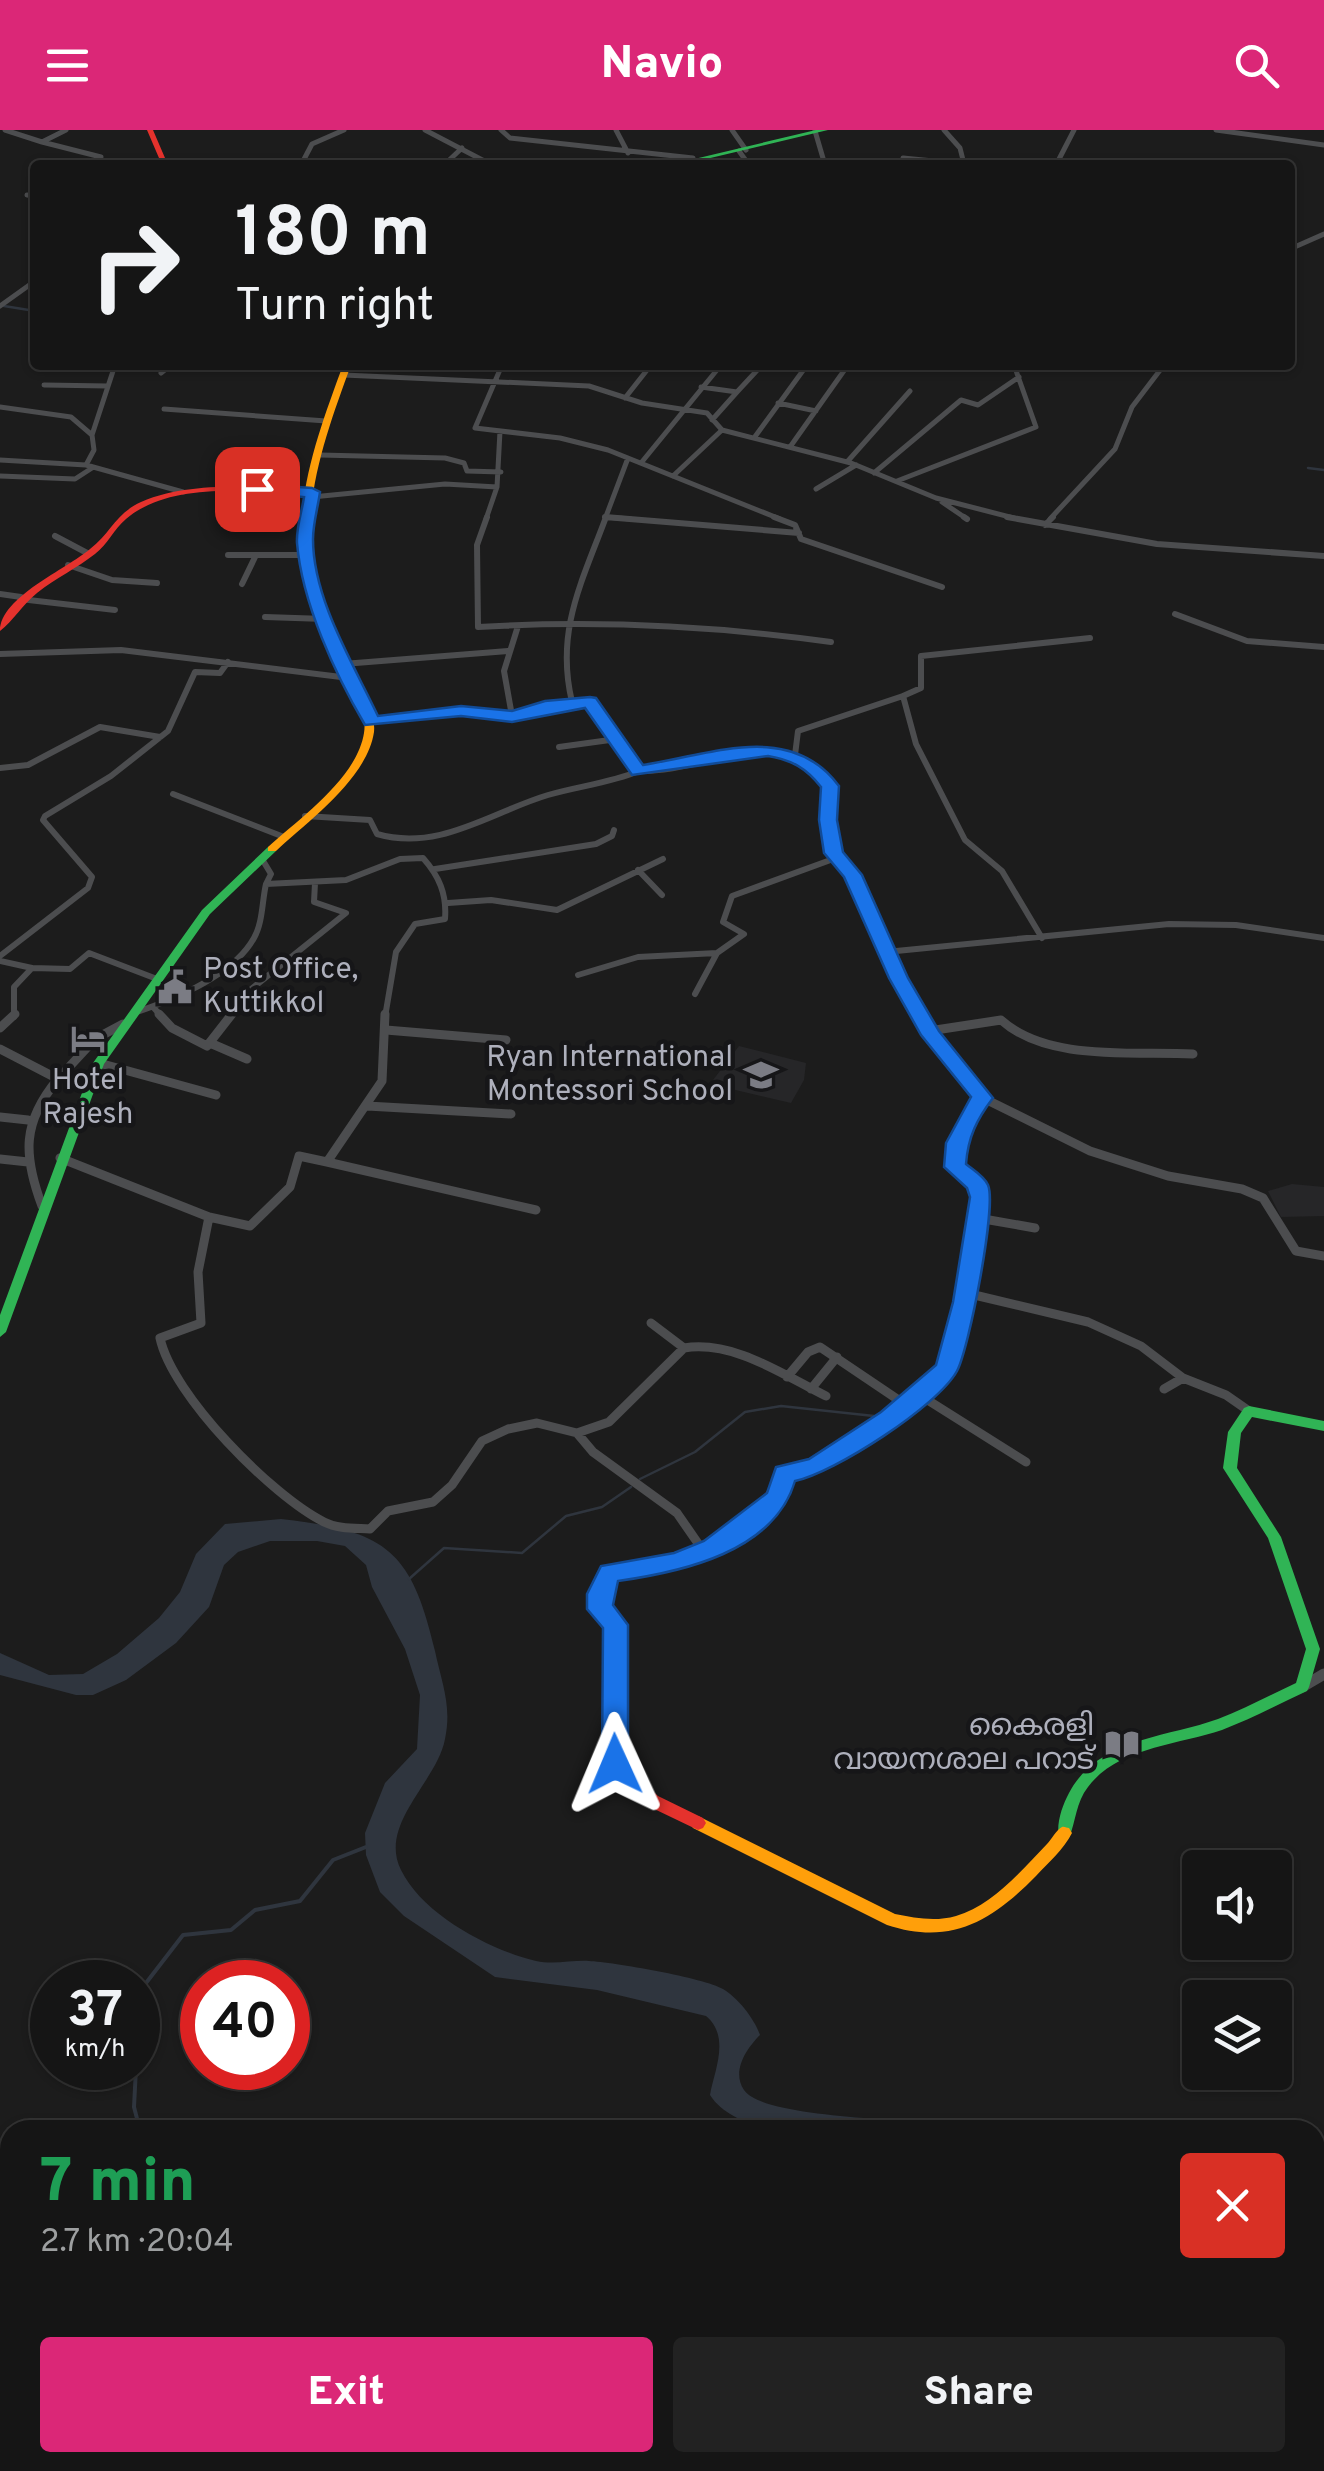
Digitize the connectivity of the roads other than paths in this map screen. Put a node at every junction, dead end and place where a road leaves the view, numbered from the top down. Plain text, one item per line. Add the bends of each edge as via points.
1 (66, 130) edge
2 (150, 130) edge
3 (344, 130) edge
4 (425, 130) edge
5 (501, 130) edge
6 (616, 130) edge
7 (732, 130) edge
8 (944, 130) edge
9 (1074, 130) edge
10 (1216, 130) edge
11 (820, 131) edge
12 (3, 132) edge
13 (42, 142) junction
14 (1324, 145) edge
15 (462, 148) junction
16 (628, 153) junction
17 (101, 157) dead end
18 (693, 158) junction
19 (903, 158) dead end
20 (743, 159) edge
21 (163, 160) edge
22 (303, 160) edge
23 (449, 160) edge
24 (483, 160) edge
25 (687, 160) edge
26 (823, 160) edge
27 (923, 160) edge
28 (963, 160) edge
29 (1059, 160) edge
30 (1324, 234) edge
31 (1295, 247) edge
32 (30, 285) edge
33 (0, 306) edge
34 (113, 370) edge
35 (165, 370) edge
36 (346, 370) edge
37 (501, 370) edge
38 (647, 370) edge
39 (716, 370) edge
40 (757, 370) edge
41 (803, 370) edge
42 (844, 370) edge
43 (1016, 370) edge
44 (1160, 370) edge
45 (161, 374) dead end
46 (1019, 377) junction
47 (498, 380) junction
48 (44, 385) dead end
49 (108, 386) junction
50 (701, 387) junction
51 (910, 390) dead end
52 (737, 392) junction
53 (625, 398) junction
54 (778, 404) junction
55 (0, 407) edge
56 (681, 408) junction
57 (164, 409) dead end
58 (816, 410) junction
59 (712, 420) junction
60 (326, 421) junction
61 (722, 430) junction
62 (500, 431) junction
63 (92, 435) junction
64 (754, 438) junction
65 (790, 447) junction
66 (320, 456) junction
67 (628, 458) junction
68 (0, 460) edge
69 (642, 463) junction
70 (852, 464) junction
71 (89, 466) junction
72 (500, 472) junction
73 (874, 473) junction
74 (0, 476) edge
75 (673, 476) junction
76 (897, 482) junction
77 (498, 487) junction
78 (816, 489) dead end
79 (184, 492) junction
80 (312, 495) junction
81 (936, 498) junction
82 (604, 517) junction
83 (967, 519) dead end
84 (1044, 525) junction
85 (799, 533) junction
86 (55, 536) dead end
87 (89, 554) junction
88 (228, 555) dead end
89 (256, 556) junction
90 (308, 556) junction
91 (1324, 556) edge
92 (68, 566) junction
93 (156, 583) dead end
94 (242, 584) dead end
95 (942, 587) dead end
96 (0, 594) edge
97 (20, 598) junction
98 (115, 610) dead end
99 (1175, 614) dead end
100 (265, 617) dead end
101 (325, 619) junction
102 (567, 624) junction
103 (518, 626) junction
104 (0, 628) edge
105 (1090, 638) dead end
106 (831, 642) dead end
107 (1324, 647) edge
108 (508, 650) junction
109 (0, 654) edge
110 (228, 662) junction
111 (346, 671) junction
112 (903, 696) junction
113 (572, 702) junction
114 (512, 716) junction
115 (372, 722) junction
116 (160, 737) junction
117 (617, 739) junction
118 (559, 747) dead end
119 (796, 755) junction
120 (0, 768) edge
121 (639, 772) junction
122 (173, 794) dead end
123 (305, 816) junction
124 (614, 830) dead end
125 (284, 837) junction
126 (412, 839) junction
127 (262, 858) junction
128 (423, 858) junction
129 (836, 858) junction
130 (663, 859) dead end
131 (434, 870) junction
132 (638, 870) junction
133 (316, 883) junction
134 (266, 884) junction
135 (662, 895) dead end
136 (448, 903) junction
137 (1042, 938) junction
138 (1324, 938) edge
139 (886, 952) junction
140 (717, 953) junction
141 (0, 959) edge
142 (32, 968) junction
143 (578, 975) dead end
144 (157, 979) junction
145 (695, 994) dead end
146 (154, 1008) junction
147 (127, 1019) junction
148 (0, 1028) edge
149 (386, 1030) junction
150 (929, 1031) junction
151 (506, 1040) dead end
152 (210, 1043) junction
153 (0, 1049) edge
154 (1193, 1054) dead end
155 (248, 1059) dead end
156 (100, 1063) junction
157 (58, 1080) junction
158 (216, 1094) dead end
159 (983, 1098) junction
160 (366, 1106) junction
161 (511, 1114) dead end
162 (0, 1117) edge
163 (28, 1120) junction
164 (0, 1158) edge
165 (60, 1158) junction
166 (28, 1162) junction
167 (327, 1162) junction
168 (43, 1208) junction
169 (536, 1210) dead end
170 (209, 1218) junction
171 (978, 1218) junction
172 (1035, 1228) dead end
173 (1324, 1258) edge
174 (966, 1294) junction
175 (652, 1323) dead end
176 (0, 1332) edge
177 (684, 1348) junction
178 (838, 1357) junction
179 (788, 1378) junction
180 (1183, 1378) junction
181 (811, 1389) junction
182 (1164, 1389) dead end
183 (918, 1394) junction
184 (826, 1396) dead end
185 (906, 1405) junction
186 (1249, 1412) junction
187 (1324, 1426) edge
188 (576, 1433) junction
189 (1026, 1462) dead end
190 (704, 1552) junction
191 (1308, 1668) junction
192 (1324, 1671) edge
193 (1302, 1686) junction

1 - 13 street
2 - 21 main road
3 - 22 street via 312,144
4 - 15 street
5 - 16 street via 510,138
6 - 16 street
7 - 20 street
8 - 28 street
9 - 29 street
10 - 14 street
11 - 20 main road
11 - 26 street
12 - 13 street
13 - 17 street
15 - 23 street
15 - 24 street
16 - 18 street
18 - 20 main road
18 - 25 main road
19 - 27 street
30 - 31 street
32 - 33 street
34 - 49 street
35 - 45 street
36 - 47 street
36 - 60 main road
37 - 47 street
38 - 53 street
39 - 50 street
40 - 52 street
41 - 54 street
42 - 58 street
43 - 46 street
44 - 84 street via 1132,407 1116,449
46 - 73 street via 978,405 961,400
46 - 76 street via 1036,427
47 - 53 street via 590,386
47 - 62 street via 474,428
48 - 49 street
49 - 63 street
50 - 52 street
50 - 56 street
51 - 70 street
52 - 59 street
53 - 56 street
54 - 58 street
54 - 64 street
55 - 63 street via 71,417
56 - 59 street
56 - 69 street
57 - 60 street
58 - 65 street
59 - 61 street
60 - 66 main road
61 - 64 street
61 - 75 street
62 - 67 street via 560,438
62 - 72 street
63 - 71 street
64 - 65 street
65 - 70 street
66 - 72 street via 445,458 464,462 467,471
66 - 80 main road
67 - 69 street
67 - 82 street
68 - 71 street
69 - 75 street
70 - 73 street
70 - 78 street
71 - 74 street via 75,479
71 - 79 street
72 - 77 street
73 - 76 street
75 - 85 street via 795,525
76 - 81 street
77 - 80 street via 445,484
77 - 103 street via 477,545 475,624
79 - 80 main road
79 - 87 main road via 126,515
80 - 90 main road
81 - 83 street
81 - 84 street
82 - 85 street
82 - 102 street
84 - 91 street via 1157,544
85 - 95 street
86 - 87 street
87 - 92 main road
88 - 89 street
89 - 90 street
89 - 94 street
90 - 101 main road
92 - 93 street via 112,580
92 - 97 main road
96 - 97 street
97 - 98 street
97 - 104 main road
99 - 107 street via 1248,643
100 - 101 street
101 - 111 main road
102 - 103 street
102 - 106 street
102 - 113 street via 564,669
103 - 108 street
105 - 112 street via 921,656 921,688
108 - 111 street
108 - 114 street via 502,686
109 - 110 street via 85,648
110 - 111 street
110 - 116 street via 220,673 195,672
111 - 115 main road
112 - 119 street via 798,732
112 - 137 street via 916,744 965,840 1002,871
113 - 114 street
113 - 117 street via 596,706
114 - 115 street via 461,711
115 - 123 main road via 350,773
116 - 120 street via 100,727 28,766
116 - 141 street via 44,816 92,878
117 - 118 street
117 - 121 street
119 - 121 street via 756,751
119 - 129 street via 830,786
121 - 126 street
122 - 125 street
123 - 125 main road
123 - 126 street via 370,820 383,838
124 - 131 street via 596,844
125 - 127 main road
126 - 128 street
127 - 134 street via 271,874
127 - 144 main road via 206,912
128 - 131 street
128 - 133 street
129 - 139 street via 852,875
129 - 140 street via 732,896 723,922 748,934
130 - 132 street
131 - 136 street
132 - 135 street
132 - 136 street via 558,910 491,900
133 - 134 street
133 - 152 street via 314,902 346,913 250,990
134 - 146 street via 249,947
136 - 149 street via 445,919 414,924 396,952
137 - 138 street via 1169,924
137 - 139 street
139 - 150 street
140 - 143 street via 638,957
140 - 145 street
141 - 142 street
142 - 144 street via 70,969 89,953
142 - 148 street via 14,985 14,1016
144 - 147 main road
146 - 147 street
146 - 152 street via 172,1028
147 - 156 main road
147 - 157 street via 95,1038
149 - 151 street
149 - 160 street via 382,1081
150 - 154 street via 989,1018 1020,1037 1066,1048
150 - 159 street
152 - 155 street
153 - 157 street
156 - 158 street
156 - 165 main road
157 - 163 street
159 - 171 main road via 957,1143 955,1167 977,1184
159 - 173 street via 1090,1151 1168,1176 1242,1188 1263,1198 1296,1252
160 - 161 street
160 - 167 street
162 - 163 street
163 - 166 street
164 - 166 street
165 - 168 main road
165 - 170 street
166 - 168 street
167 - 169 street
167 - 170 street via 299,1156 290,1187 250,1226
168 - 176 main road
170 - 188 street via 210,1241 199,1266 201,1323 166,1334 158,1344 188,1392 256,1469 321,1521 370,1529 388,1511 433,1502 482,1441 508,1429 536,1424
171 - 172 street
171 - 174 main road
174 - 180 street via 1088,1322 1141,1346
174 - 183 main road via 947,1369
175 - 177 street
177 - 179 street via 709,1347
177 - 188 street via 608,1422
178 - 179 street via 815,1346
178 - 181 street
178 - 185 street
179 - 181 street
180 - 182 street
180 - 186 street
181 - 184 street
183 - 185 main road
183 - 189 street
185 - 190 main road via 816,1467 785,1474 778,1498 758,1518
186 - 187 main road
186 - 191 main road via 1235,1432 1230,1468 1274,1536 1313,1649
188 - 190 street via 677,1514
190 - 193 main road via 610,1573 600,1594 600,1609 616,1625 615,1764 654,1801 912,1929 962,1927 990,1909 1064,1836 1073,1790 1100,1761 1214,1727
191 - 192 street
191 - 193 main road
192 - 193 street

